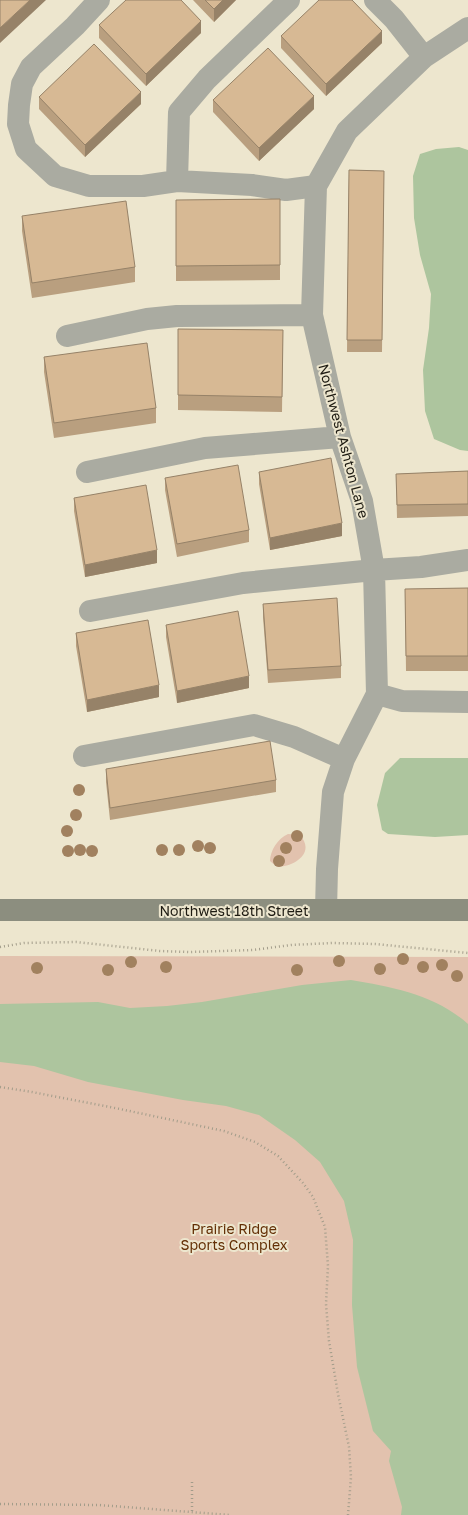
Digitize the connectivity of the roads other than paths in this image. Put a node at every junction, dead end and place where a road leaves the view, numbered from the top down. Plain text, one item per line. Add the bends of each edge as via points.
1 (99, 0) edge
2 (289, 0) edge
3 (374, 0) edge
4 (468, 28) edge
5 (424, 57) junction
6 (177, 182) junction
7 (316, 186) junction
8 (312, 315) junction
9 (66, 336) dead end
10 (340, 438) junction
11 (87, 472) dead end
12 (468, 560) edge
13 (374, 570) junction
14 (90, 611) dead end
15 (377, 694) junction
16 (468, 702) edge
17 (84, 756) dead end
18 (344, 759) junction
19 (0, 910) edge
20 (326, 910) junction
21 (468, 910) edge

1 - 6 street via 31,67 22,84 18,124 26,149 55,176 89,186 143,186
2 - 6 street via 207,79 179,112
3 - 5 street via 394,19
4 - 5 street, Northwest Ashton Lane
5 - 7 street, Northwest Ashton Lane via 347,131
6 - 7 street via 252,185 286,190
7 - 8 street, Northwest Ashton Lane
8 - 9 street via 177,316
8 - 10 street, Northwest Ashton Lane
10 - 11 street via 205,448
10 - 13 street, Northwest Ashton Lane via 362,501
12 - 13 street
13 - 14 street via 243,583
13 - 15 street, Northwest Ashton Lane
15 - 16 street via 402,701
15 - 18 street, Northwest Ashton Lane
17 - 18 street via 254,725 294,737
18 - 20 street, Northwest Ashton Lane via 333,792
19 - 20 main road, Northwest 18th Street
20 - 21 main road, Northwest 18th Street

